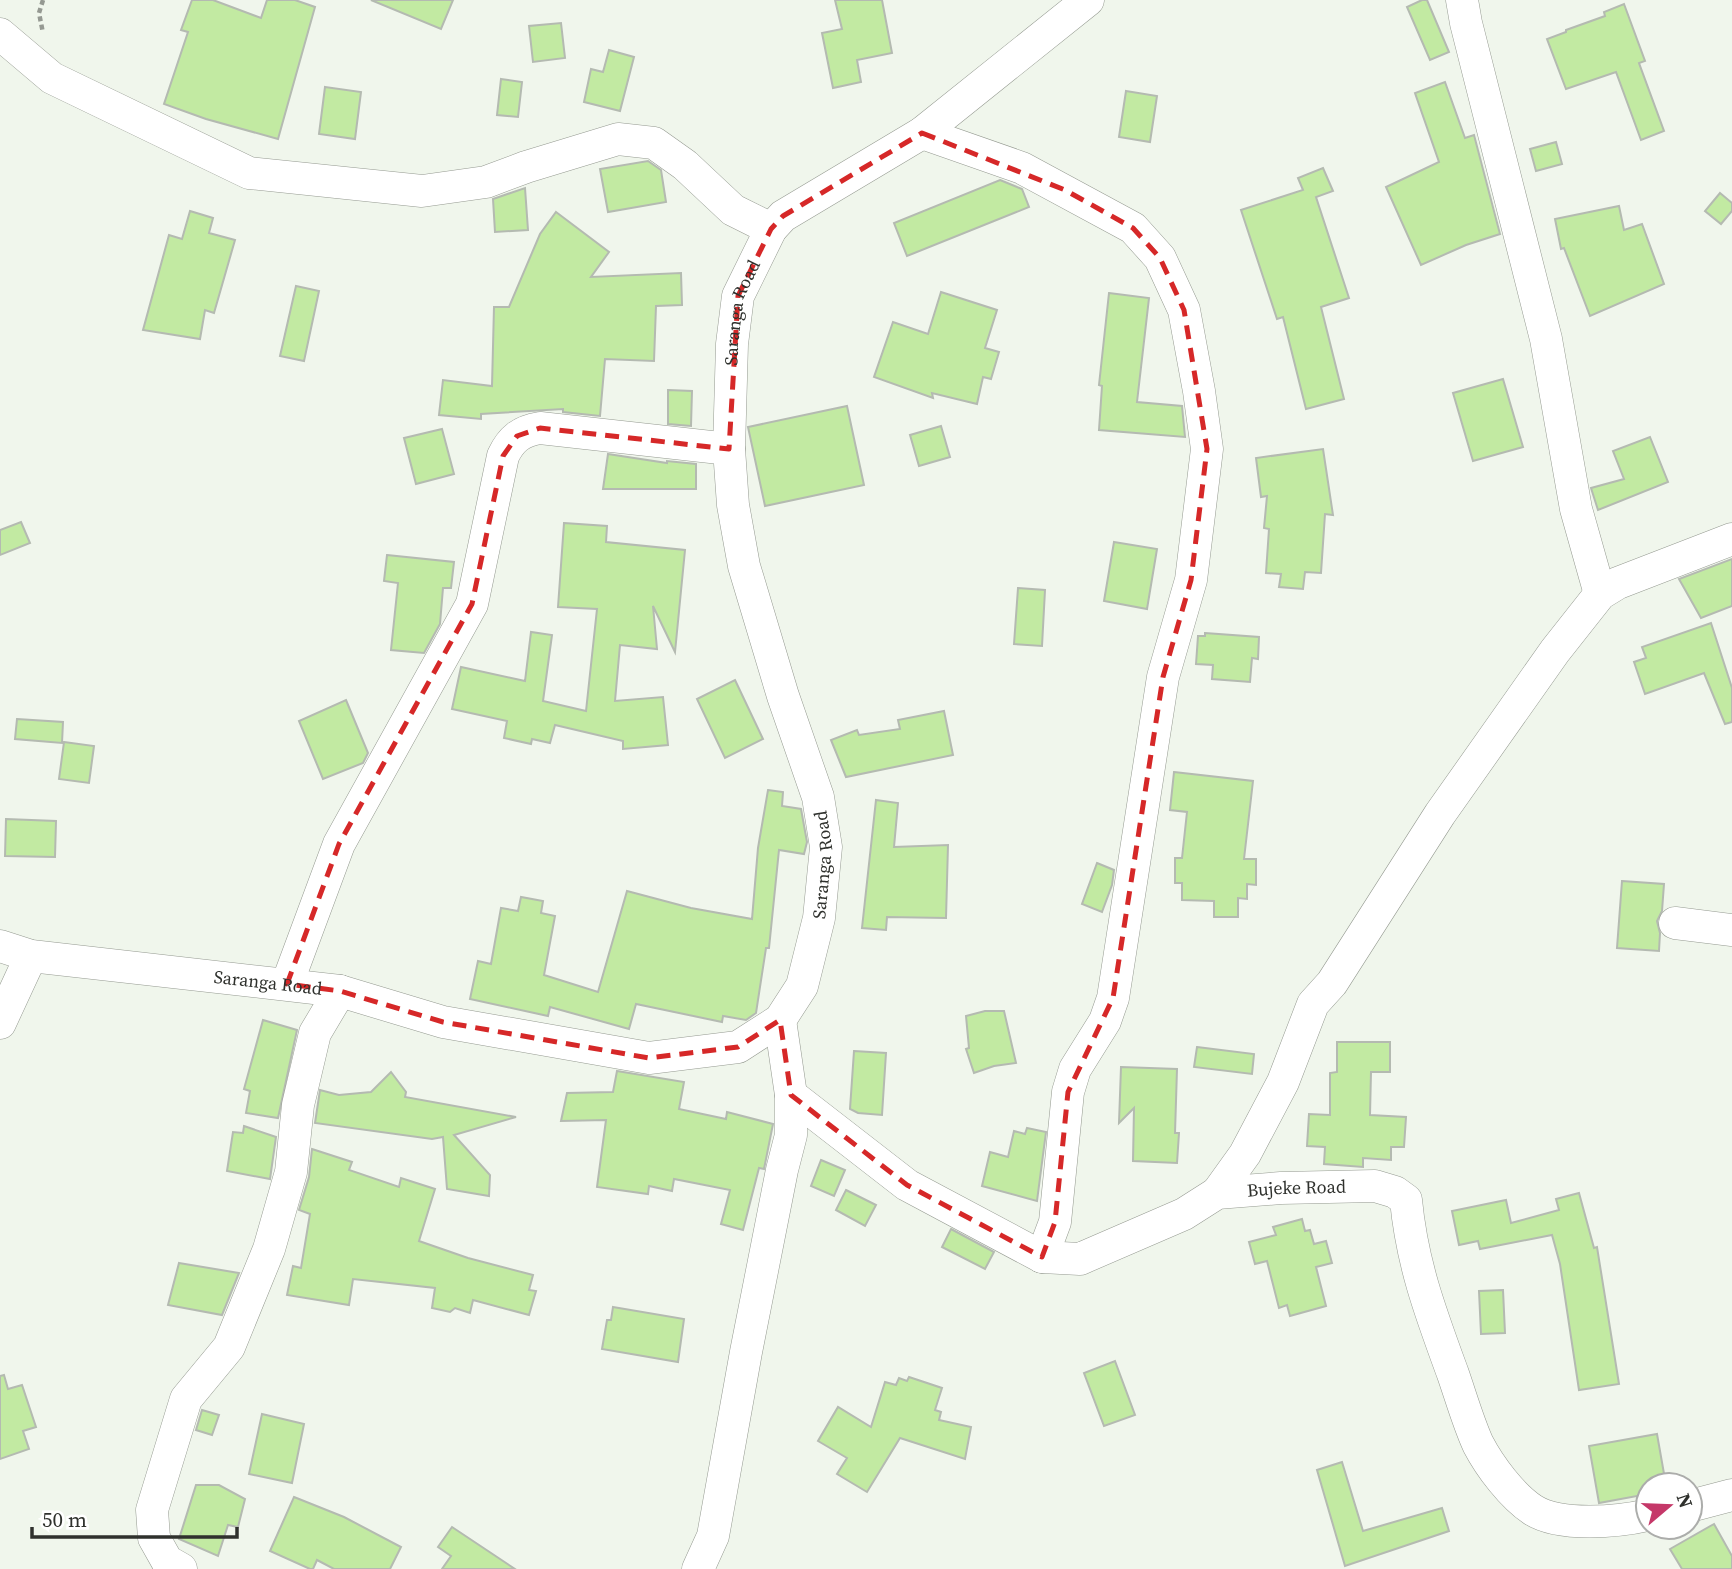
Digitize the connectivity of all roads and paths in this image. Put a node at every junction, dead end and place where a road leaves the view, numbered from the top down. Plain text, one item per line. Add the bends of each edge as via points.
1 (1088, 0) edge
2 (1462, 0) edge
3 (0, 34) edge
4 (922, 133) junction
5 (771, 229) junction
6 (729, 449) junction
7 (1732, 539) edge
8 (1600, 594) junction
9 (1675, 923) dead end
10 (1732, 929) edge
11 (0, 946) edge
12 (31, 956) junction
13 (287, 984) junction
14 (340, 991) junction
15 (780, 1020) junction
16 (0, 1023) edge
17 (790, 1095) junction
18 (1217, 1193) junction
19 (1042, 1257) junction
20 (1732, 1495) edge
21 (1704, 1502) edge
22 (1634, 1519) edge
23 (181, 1569) edge
24 (698, 1569) edge

1 - 4 street, Saranga Road
2 - 8 street via 1546,339 1576,509
3 - 5 street via 52,78 249,173 422,191 486,182 618,139 654,143 733,210
4 - 5 street, Saranga Road via 783,216
4 - 19 street via 1022,168 1065,190 1133,228 1160,258 1184,310 1206,449 1191,580 1163,677 1112,998 1068,1092 1055,1222
5 - 6 street, Saranga Road via 738,296
6 - 13 street via 540,428 527,430 509,445 472,604 339,844
6 - 15 street, Saranga Road via 744,566 818,797 826,847 819,918 803,986
7 - 8 street
8 - 18 street via 1440,814 1332,983 1313,1004 1283,1082 1245,1154
9 - 10 street
11 - 12 street, Saranga Road
12 - 13 street, Saranga Road
12 - 16 street
13 - 14 street, Saranga Road
14 - 15 street, Saranga Road via 443,1022 649,1058 738,1047
14 - 23 street via 315,1033 298,1105 291,1172 269,1249 229,1347 186,1399 152,1510 155,1538 167,1561
15 - 17 street
17 - 19 street, Bujeke Road via 907,1185
17 - 24 street via 791,1135 713,1536
18 - 19 street, Bujeke Road via 1184,1214 1080,1259
18 - 22 street, Bujeke Road via 1375,1186 1406,1200 1413,1255 1430,1311 1479,1445 1497,1472 1534,1511 1559,1519
20 - 21 street

